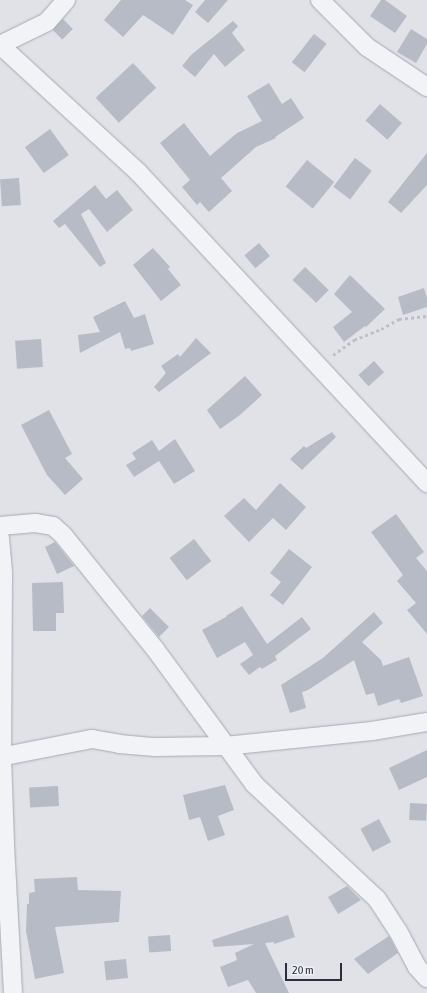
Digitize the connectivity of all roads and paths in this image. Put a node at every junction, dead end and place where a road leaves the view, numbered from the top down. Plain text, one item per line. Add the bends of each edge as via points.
1 (66, 0) edge
2 (320, 0) edge
3 (0, 45) edge
4 (427, 87) edge
5 (427, 316) edge
6 (319, 366) junction
7 (427, 483) edge
8 (0, 526) edge
9 (0, 538) edge
10 (427, 722) edge
11 (225, 746) junction
12 (1, 757) edge
13 (427, 978) edge
14 (13, 993) edge

1 - 3 street via 47,22
2 - 4 street via 367,47
3 - 6 street via 138,172
5 - 6 path via 400,318 354,340
6 - 7 street
8 - 11 street via 35,523 53,526 155,649
9 - 12 street via 3,573
10 - 11 street via 364,732
11 - 12 street via 154,747 92,739
11 - 13 street via 254,784 377,899 417,967
12 - 14 street

